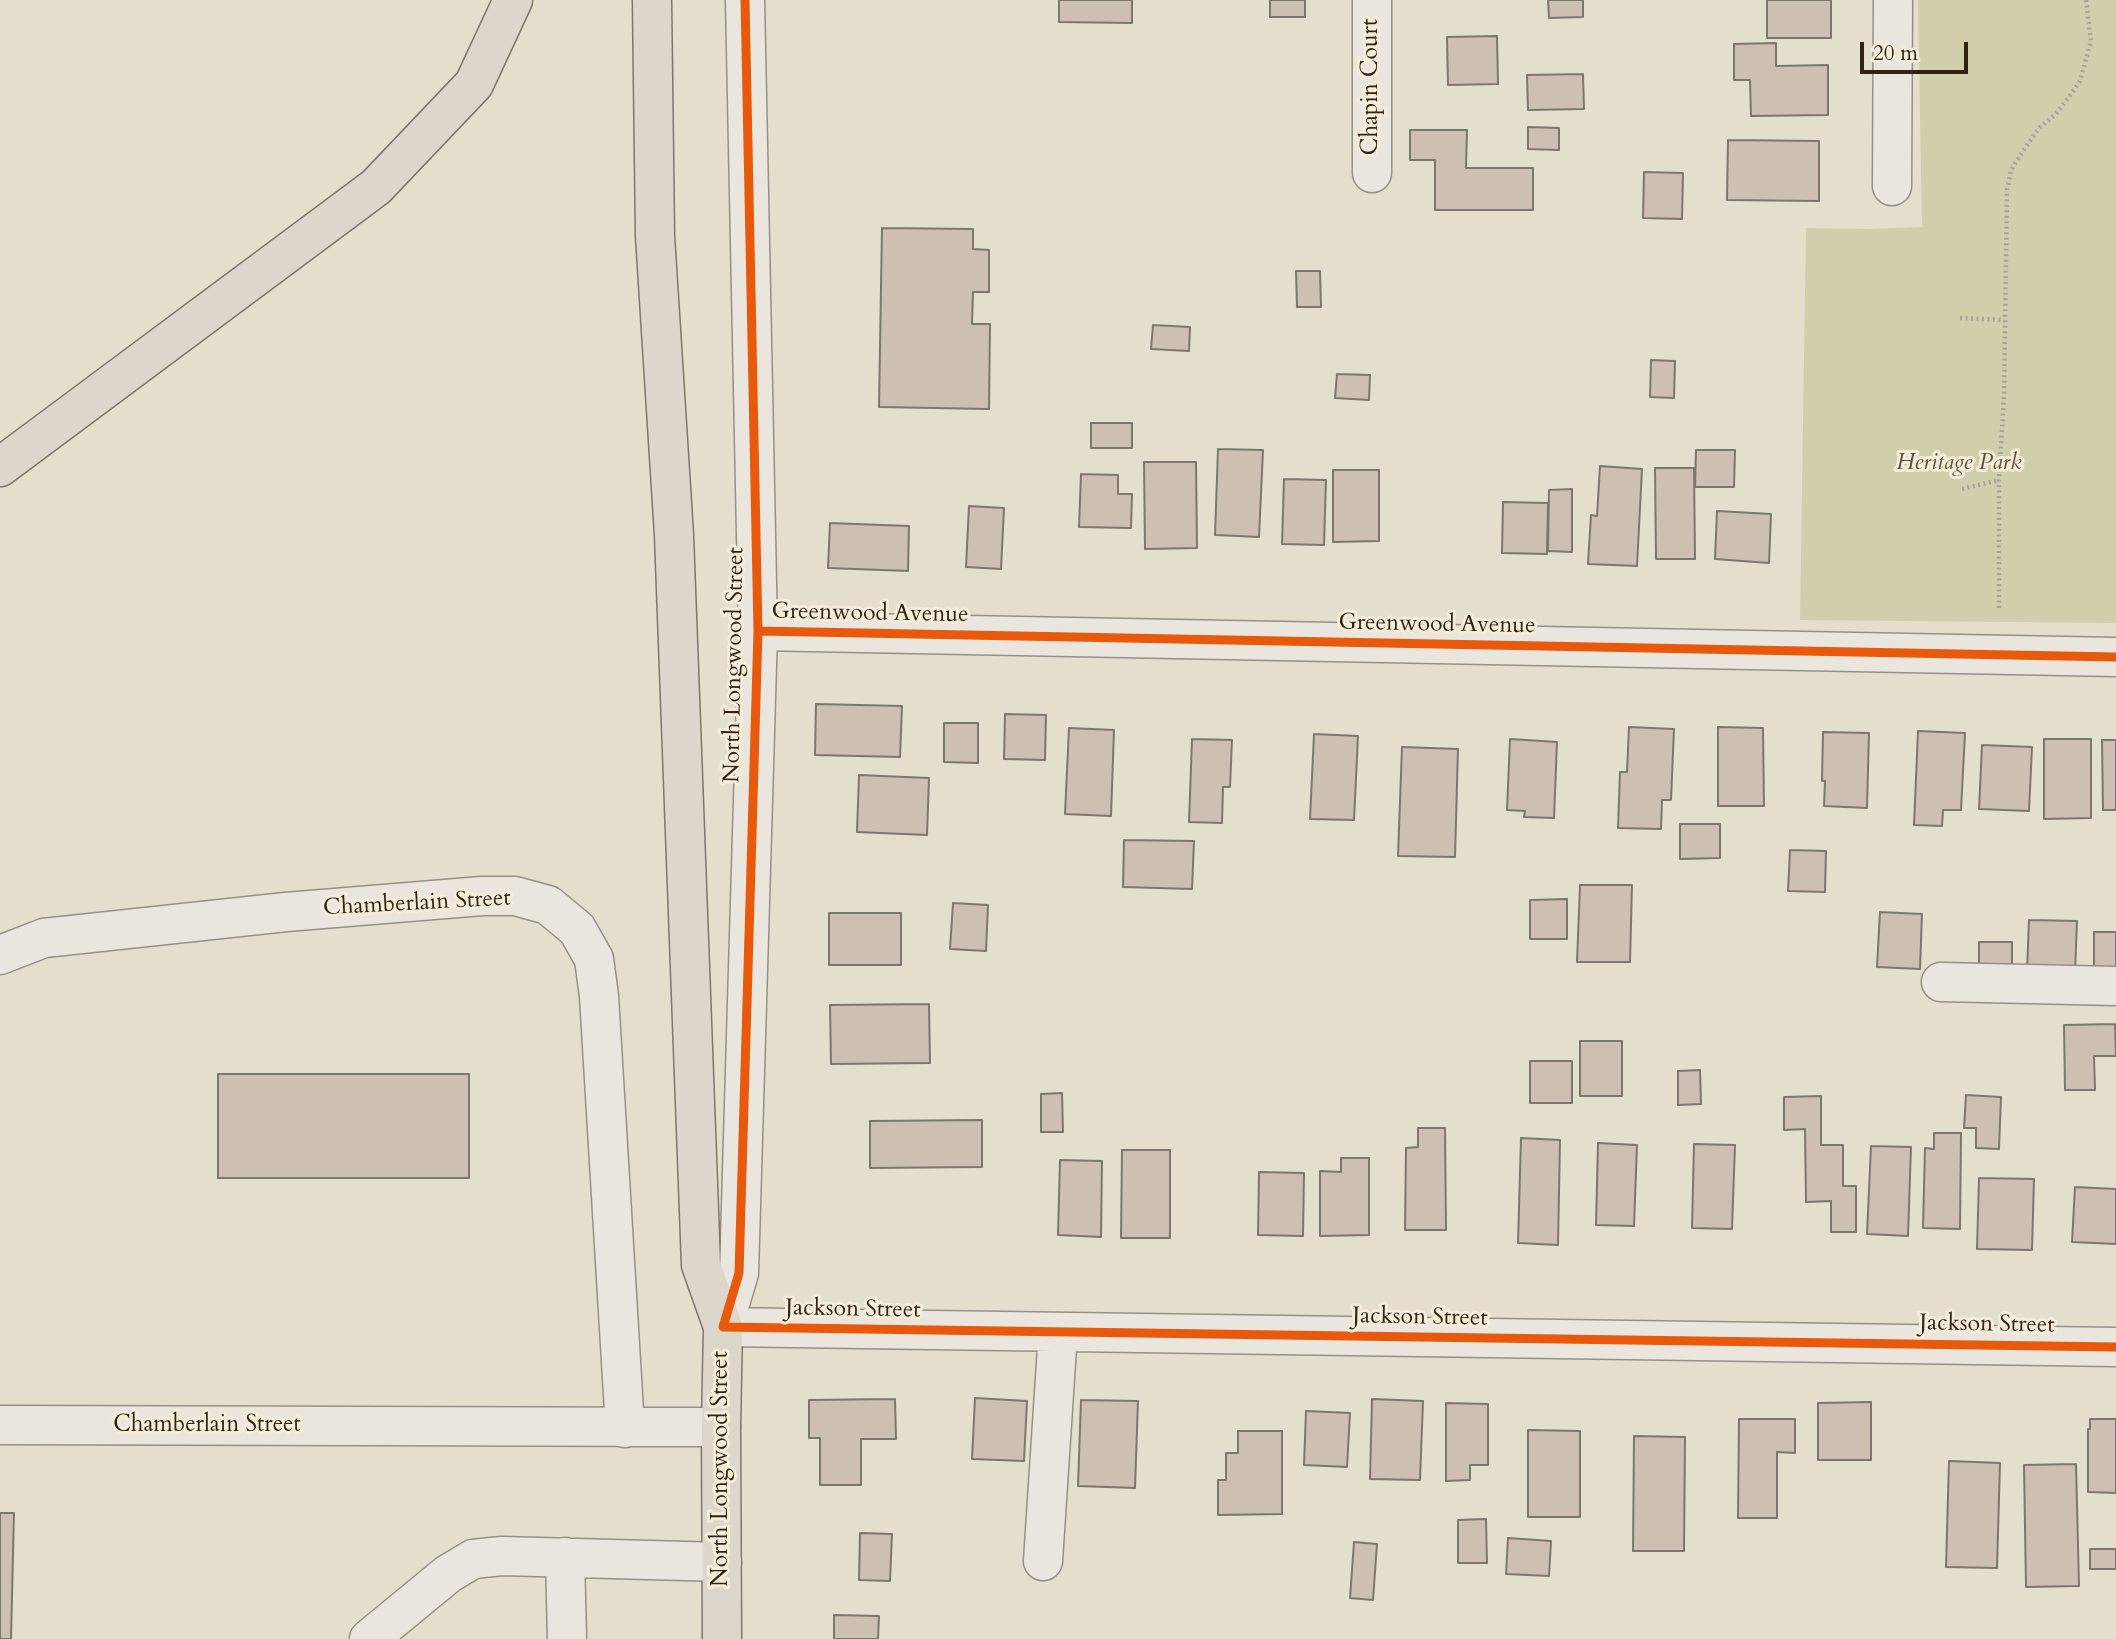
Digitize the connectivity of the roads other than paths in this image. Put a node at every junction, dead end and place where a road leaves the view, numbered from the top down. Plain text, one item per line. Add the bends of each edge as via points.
1 (513, 0) edge
2 (652, 0) edge
3 (745, 0) edge
4 (1372, 0) edge
5 (1893, 0) edge
6 (1372, 173) dead end
7 (1892, 186) dead end
8 (0, 467) edge
9 (758, 631) junction
10 (2116, 657) edge
11 (0, 955) edge
12 (1941, 982) dead end
13 (2116, 986) edge
14 (723, 1327) junction
15 (1058, 1332) junction
16 (2116, 1347) edge
17 (0, 1426) edge
18 (721, 1427) junction
19 (625, 1428) junction
20 (565, 1557) junction
21 (722, 1562) junction
22 (1043, 1562) dead end
23 (369, 1639) edge
24 (567, 1639) edge
25 (722, 1639) edge

1 - 8 main road via 474,84 376,187
2 - 14 main road via 655,236 674,535 701,1265
3 - 9 street, North Longwood Street
4 - 6 street, Chapin Court
5 - 7 street
9 - 10 street, Greenwood Avenue
9 - 14 street, North Longwood Street via 739,1273
11 - 19 street, Chamberlain Street via 44,938 286,912 482,896 515,896 548,905 577,929 594,959
12 - 13 street
14 - 15 street, Jackson Street
14 - 18 main road, North Longwood Street
15 - 16 street, Jackson Street
15 - 22 street
17 - 19 street, Chamberlain Street
18 - 19 street, Chamberlain Street
18 - 21 main road, North Longwood Street
20 - 21 street
20 - 23 street via 473,1559
20 - 24 street
21 - 25 main road, North Longwood Street

